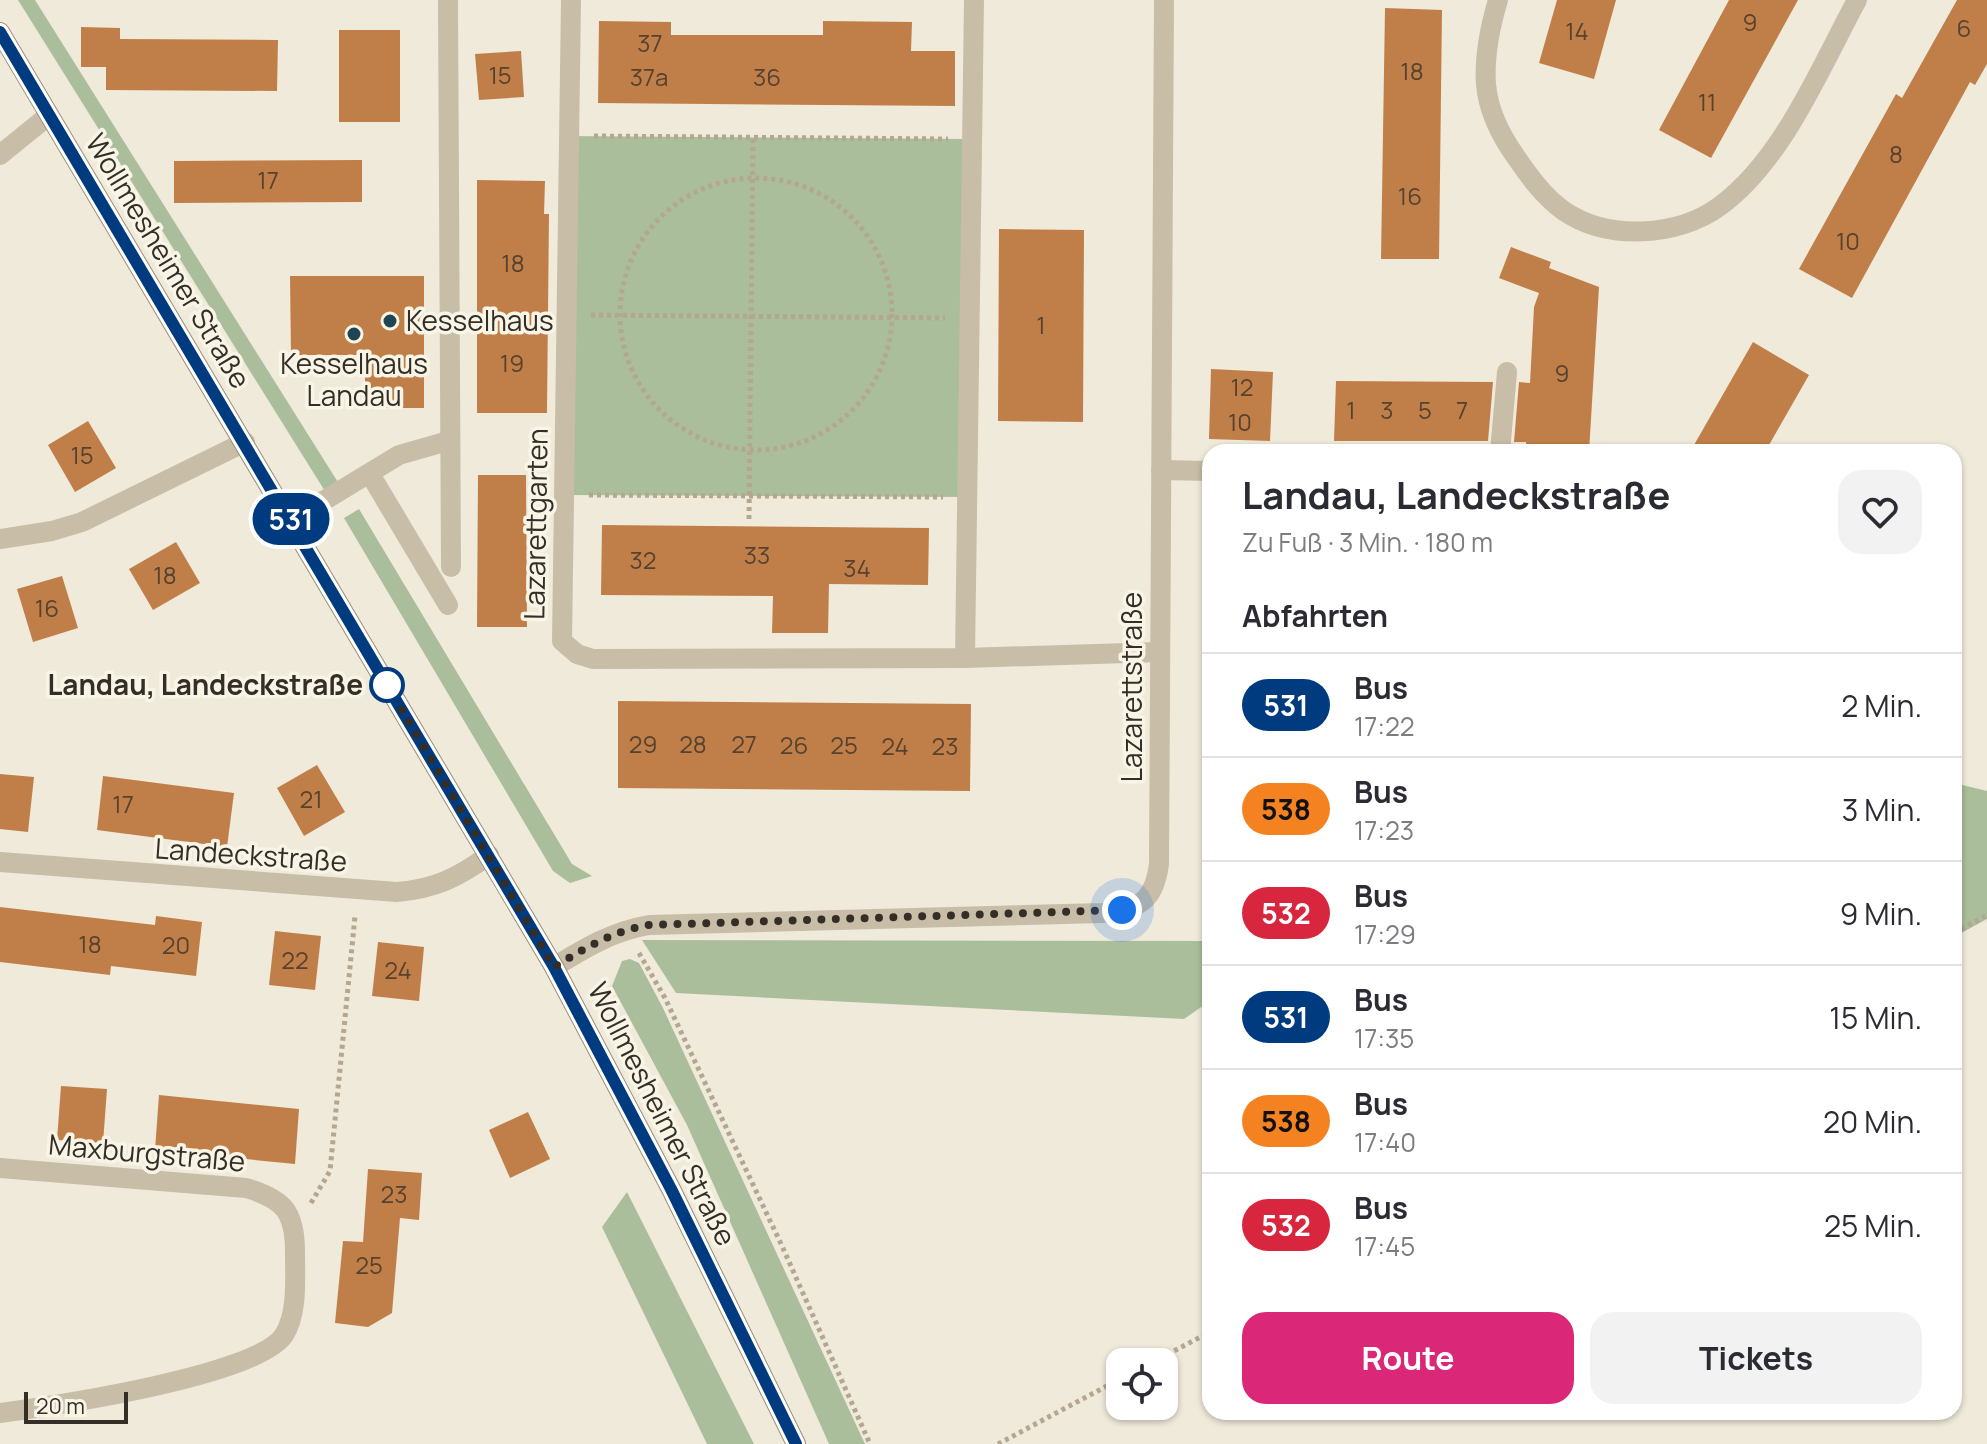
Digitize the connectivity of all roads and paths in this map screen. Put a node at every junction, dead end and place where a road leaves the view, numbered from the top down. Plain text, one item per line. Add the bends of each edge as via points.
1 (448, 0) edge
2 (571, 0) edge
3 (974, 0) edge
4 (1164, 0) edge
5 (1498, 0) edge
6 (1857, 0) edge
7 (0, 32) edge
8 (48, 116) junction
9 (569, 136) junction
10 (753, 137) junction
11 (972, 139) junction
12 (0, 155) edge
13 (752, 178) junction
14 (567, 315) junction
15 (619, 315) junction
16 (751, 316) junction
17 (893, 317) junction
18 (970, 318) junction
19 (1507, 372) dead end
20 (448, 441) junction
21 (245, 442) junction
22 (1501, 444) edge
23 (750, 451) junction
24 (1161, 470) junction
25 (1202, 471) edge
26 (370, 474) junction
27 (564, 495) junction
28 (750, 496) junction
29 (968, 497) junction
30 (749, 519) dead end
31 (292, 520) junction
32 (0, 539) edge
33 (451, 567) dead end
34 (448, 605) dead end
35 (1160, 652) junction
36 (965, 658) junction
37 (489, 855) junction
38 (0, 862) edge
39 (358, 891) junction
40 (1987, 915) edge
41 (625, 929) junction
42 (1962, 929) edge
43 (554, 967) junction
44 (0, 1168) edge
45 (329, 1173) dead end
46 (1202, 1336) edge
47 (1178, 1349) edge
48 (1106, 1386) edge
49 (0, 1413) edge
50 (796, 1444) edge
51 (870, 1444) edge
52 (998, 1444) edge

1 - 20 street
2 - 9 street, Lazarettgarten
3 - 11 street
4 - 24 street, Lazarettstraße
5 - 6 street via 1486,55 1486,86 1511,150 1565,212 1606,228 1650,231 1717,208 1758,172
7 - 8 main road, Wollmesheimer Straße
8 - 12 street
8 - 21 main road, Wollmesheimer Straße
9 - 10 path
9 - 14 street, Lazarettgarten
10 - 11 path
10 - 13 path
11 - 18 street
13 - 15 path via 702,187 667,209 640,240 624,278
13 - 16 path
13 - 17 path via 782,178 821,192 853,217 877,250 891,288
14 - 15 path
14 - 27 street, Lazarettgarten
15 - 16 path
15 - 23 path via 626,359 645,395 674,424 710,444
16 - 17 path
16 - 23 path
17 - 18 path
17 - 23 path via 881,369 860,404 828,430 791,447
18 - 29 street
19 - 22 street
20 - 26 street via 399,455
20 - 33 street
21 - 31 main road, Wollmesheimer Straße
21 - 32 street via 82,522
23 - 28 path
24 - 25 street
24 - 35 street, Lazarettstraße
26 - 31 street
26 - 34 street
27 - 28 path
27 - 36 street, Lazarettgarten via 562,641 577,654 593,659
28 - 29 path
28 - 30 path
29 - 36 street
31 - 37 main road, Wollmesheimer Straße
35 - 36 street, Lazarettgarten
35 - 41 street, Lazarettstraße via 1159,864 1156,884 1135,906 1103,913 677,923
37 - 39 street, Landeckstraße via 432,887
37 - 43 main road, Wollmesheimer Straße
38 - 39 street, Landeckstraße
39 - 45 path
40 - 42 path
41 - 43 street
41 - 51 path via 672,1012
43 - 50 main road, Wollmesheimer Straße
44 - 49 street, Maxburgstraße via 246,1188 275,1197 295,1230 295,1279 285,1334 259,1355 154,1385
46 - 47 path
48 - 52 path

